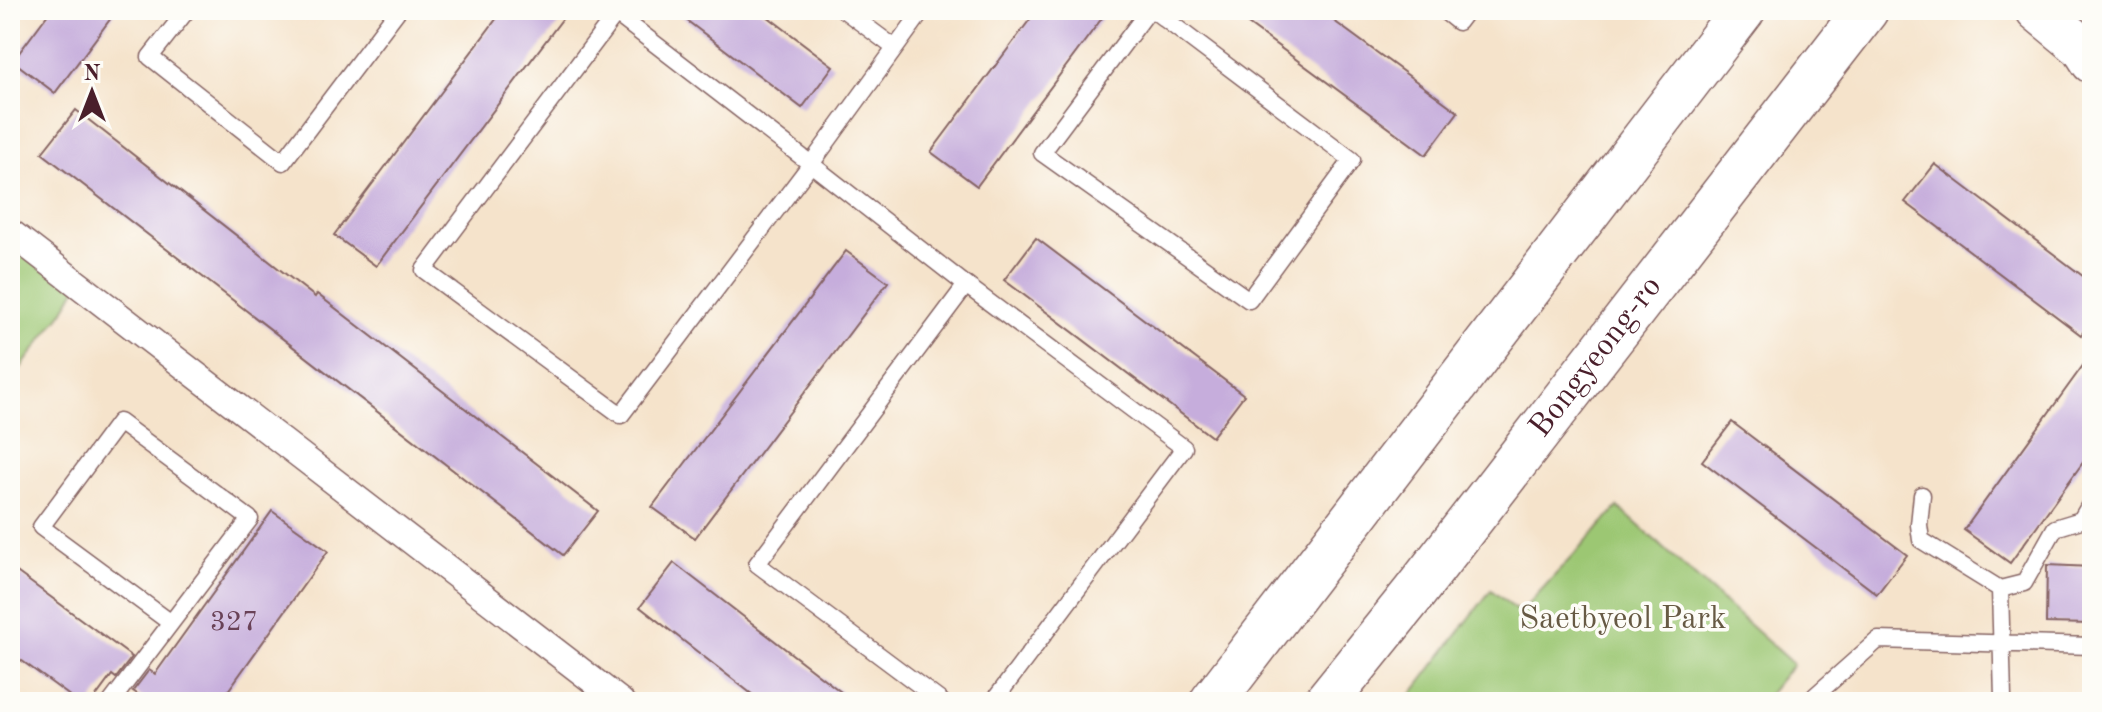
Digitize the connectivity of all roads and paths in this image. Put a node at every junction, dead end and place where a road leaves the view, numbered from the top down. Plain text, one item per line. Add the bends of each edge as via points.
1 (187, 10) edge
2 (398, 10) edge
3 (844, 10) edge
4 (923, 10) edge
5 (1151, 10) edge
6 (1443, 10) edge
7 (1467, 10) edge
8 (1743, 10) edge
9 (1866, 10) edge
10 (2037, 10) edge
11 (613, 12) edge
12 (895, 48) junction
13 (2092, 61) edge
14 (811, 164) junction
15 (10, 232) edge
16 (966, 285) junction
17 (1922, 495) dead end
18 (2092, 501) edge
19 (2000, 589) junction
20 (171, 623) junction
21 (2004, 644) junction
22 (2092, 646) edge
23 (2003, 698) dead end
24 (113, 702) edge
25 (621, 702) edge
26 (942, 702) edge
27 (993, 702) edge
28 (1212, 702) edge
29 (1326, 702) edge
30 (1808, 702) edge

1 - 2 lane via 150,57 283,162
3 - 12 lane
4 - 12 lane
5 - 5 lane via 1042,153 1249,300 1352,160
6 - 7 lane via 1458,22
8 - 28 main road
9 - 29 main road, Bongyeong-ro
10 - 13 street
11 - 14 lane
11 - 14 lane via 424,270 621,415
12 - 14 lane
14 - 16 lane
15 - 25 street
16 - 26 lane via 757,564
16 - 27 lane via 1184,448
17 - 19 lane via 1921,540
18 - 19 lane via 2081,520 2055,528 2024,583
19 - 21 lane
20 - 20 lane via 41,527 119,422 250,519
20 - 24 lane
21 - 22 lane
21 - 23 lane
21 - 30 lane via 1878,640

